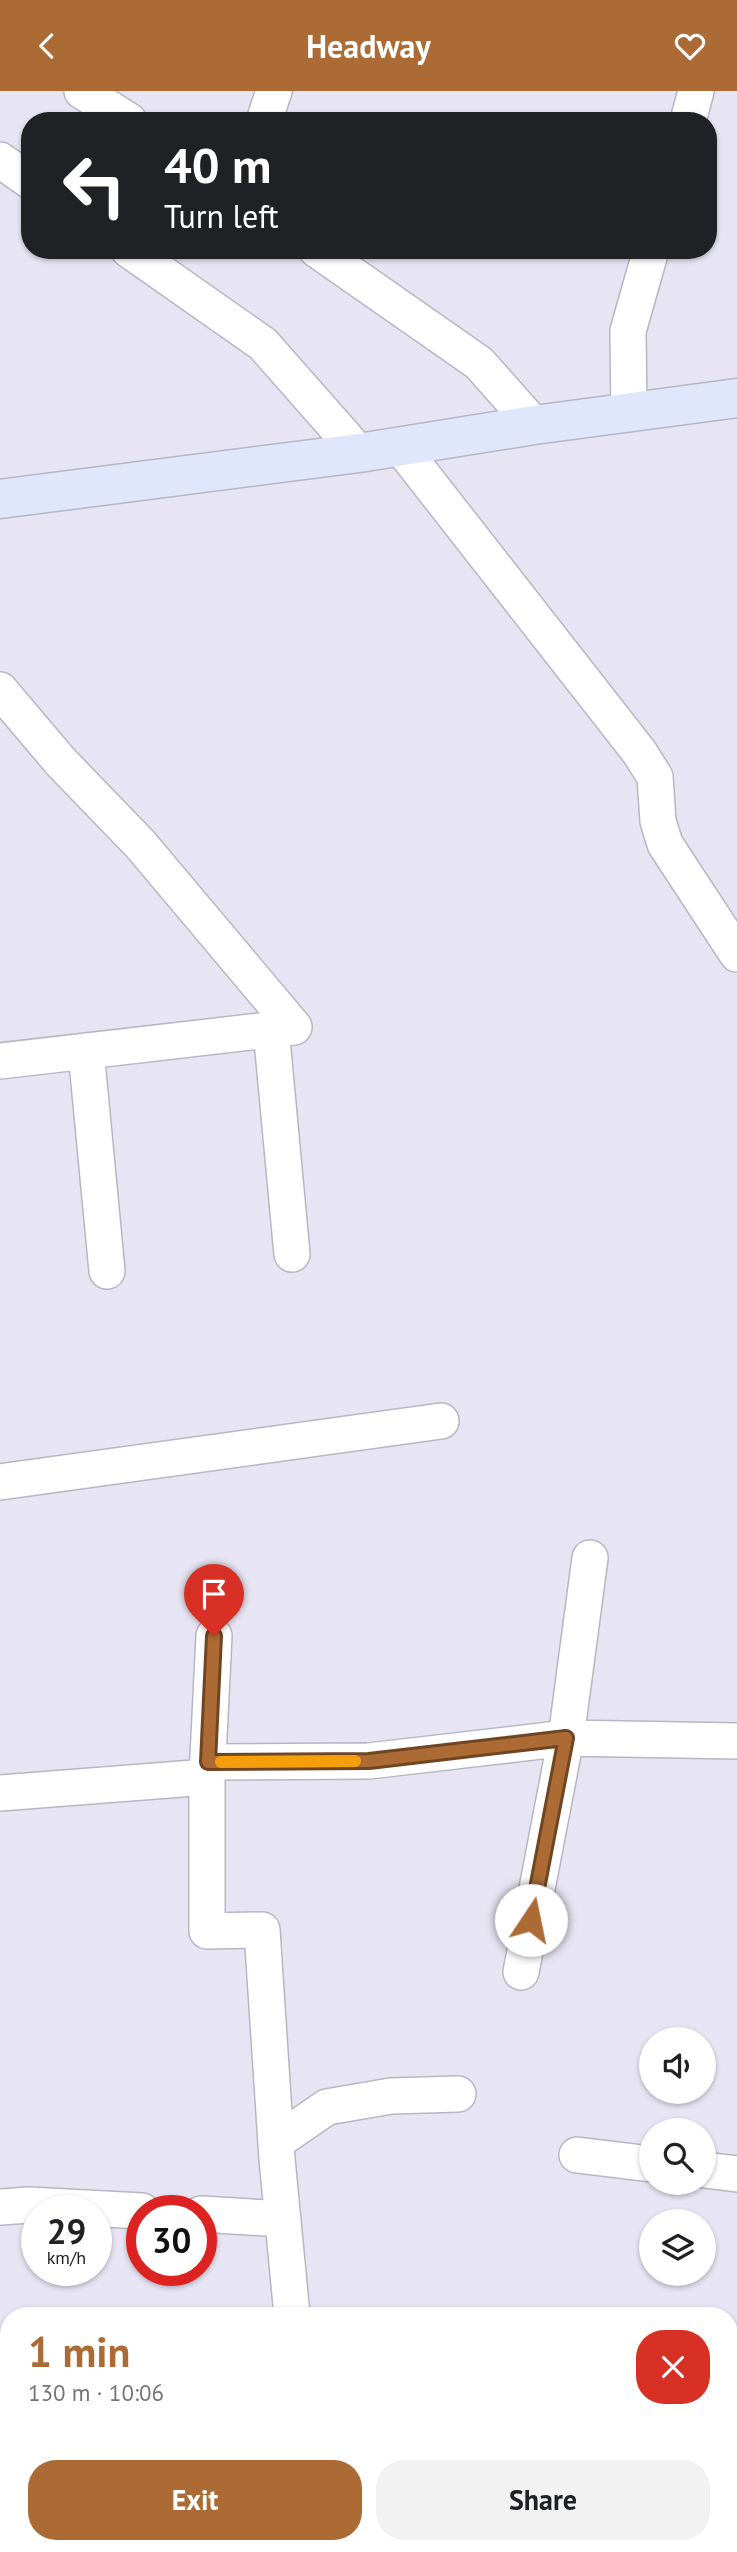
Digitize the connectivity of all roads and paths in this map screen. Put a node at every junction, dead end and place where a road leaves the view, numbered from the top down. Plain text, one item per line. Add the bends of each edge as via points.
1 (274, 91) edge
2 (696, 91) edge
3 (267, 112) edge
4 (690, 112) edge
5 (0, 160) edge
6 (21, 175) edge
7 (142, 259) edge
8 (330, 259) edge
9 (648, 259) edge
10 (737, 398) edge
11 (629, 413) junction
12 (534, 425) junction
13 (400, 446) junction
14 (359, 453) junction
15 (0, 499) edge
16 (0, 690) edge
17 (737, 954) edge
18 (271, 1029) junction
19 (86, 1051) junction
20 (0, 1061) edge
21 (292, 1254) dead end
22 (107, 1271) dead end
23 (441, 1421) dead end
24 (0, 1482) edge
25 (590, 1558) dead end
26 (214, 1636) dead end
27 (566, 1738) junction
28 (737, 1741) edge
29 (208, 1770) junction
30 (0, 1793) edge
31 (521, 1972) dead end
32 (458, 2094) dead end
33 (276, 2142) junction
34 (577, 2155) dead end
35 (639, 2163) edge
36 (716, 2171) edge
37 (737, 2174) edge
38 (0, 2207) edge
39 (126, 2210) edge
40 (217, 2215) edge
41 (283, 2219) junction
42 (291, 2307) edge

1 - 3 street
2 - 4 street
5 - 6 street
7 - 14 street via 263,344
8 - 12 street via 479,363
9 - 11 street via 628,331
10 - 11 main road
11 - 12 main road
12 - 13 main road
13 - 14 main road
13 - 17 street via 645,761 655,777 665,844
14 - 15 main road
16 - 18 street via 141,845 294,1027
18 - 19 street
18 - 21 street
19 - 20 street
19 - 22 street
23 - 24 street
25 - 27 street
26 - 29 street
27 - 28 street
27 - 29 street via 369,1761
27 - 31 street
29 - 30 street
29 - 33 street via 207,1931 262,1930
32 - 33 street via 391,2096 327,2107
33 - 41 street
34 - 35 street
36 - 37 street
38 - 39 street
40 - 41 street
41 - 42 street

